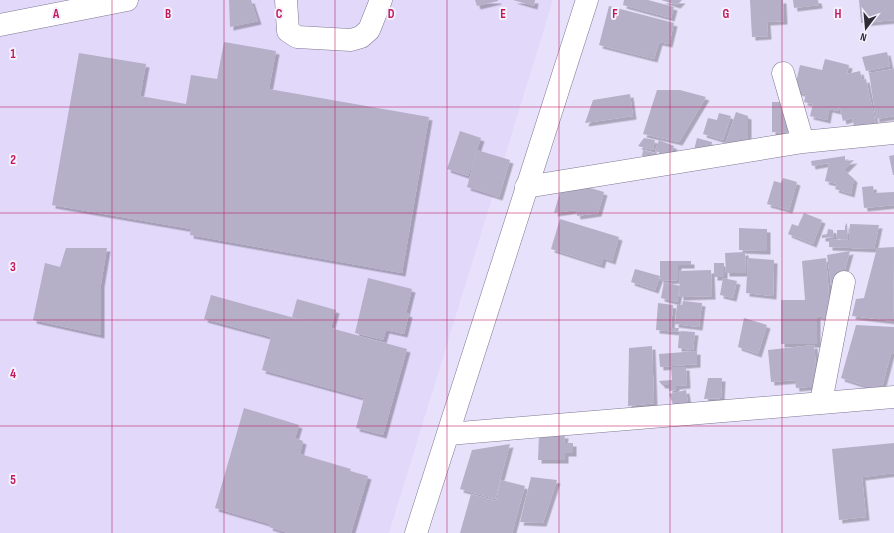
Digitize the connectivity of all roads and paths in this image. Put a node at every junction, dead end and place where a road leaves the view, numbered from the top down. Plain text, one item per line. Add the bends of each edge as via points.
1 (127, 0) edge
2 (286, 0) edge
3 (381, 0) edge
4 (586, 0) edge
5 (0, 25) edge
6 (783, 73) dead end
7 (894, 133) edge
8 (803, 142) junction
9 (526, 187) junction
10 (844, 282) dead end
11 (894, 397) edge
12 (821, 402) junction
13 (448, 434) junction
14 (416, 533) edge

1 - 5 street
2 - 3 street via 288,31 297,37 351,40 362,37 369,30
4 - 9 street
6 - 8 street
7 - 8 street
8 - 9 street
9 - 13 street
10 - 12 street
11 - 12 street
12 - 13 street
13 - 14 street

